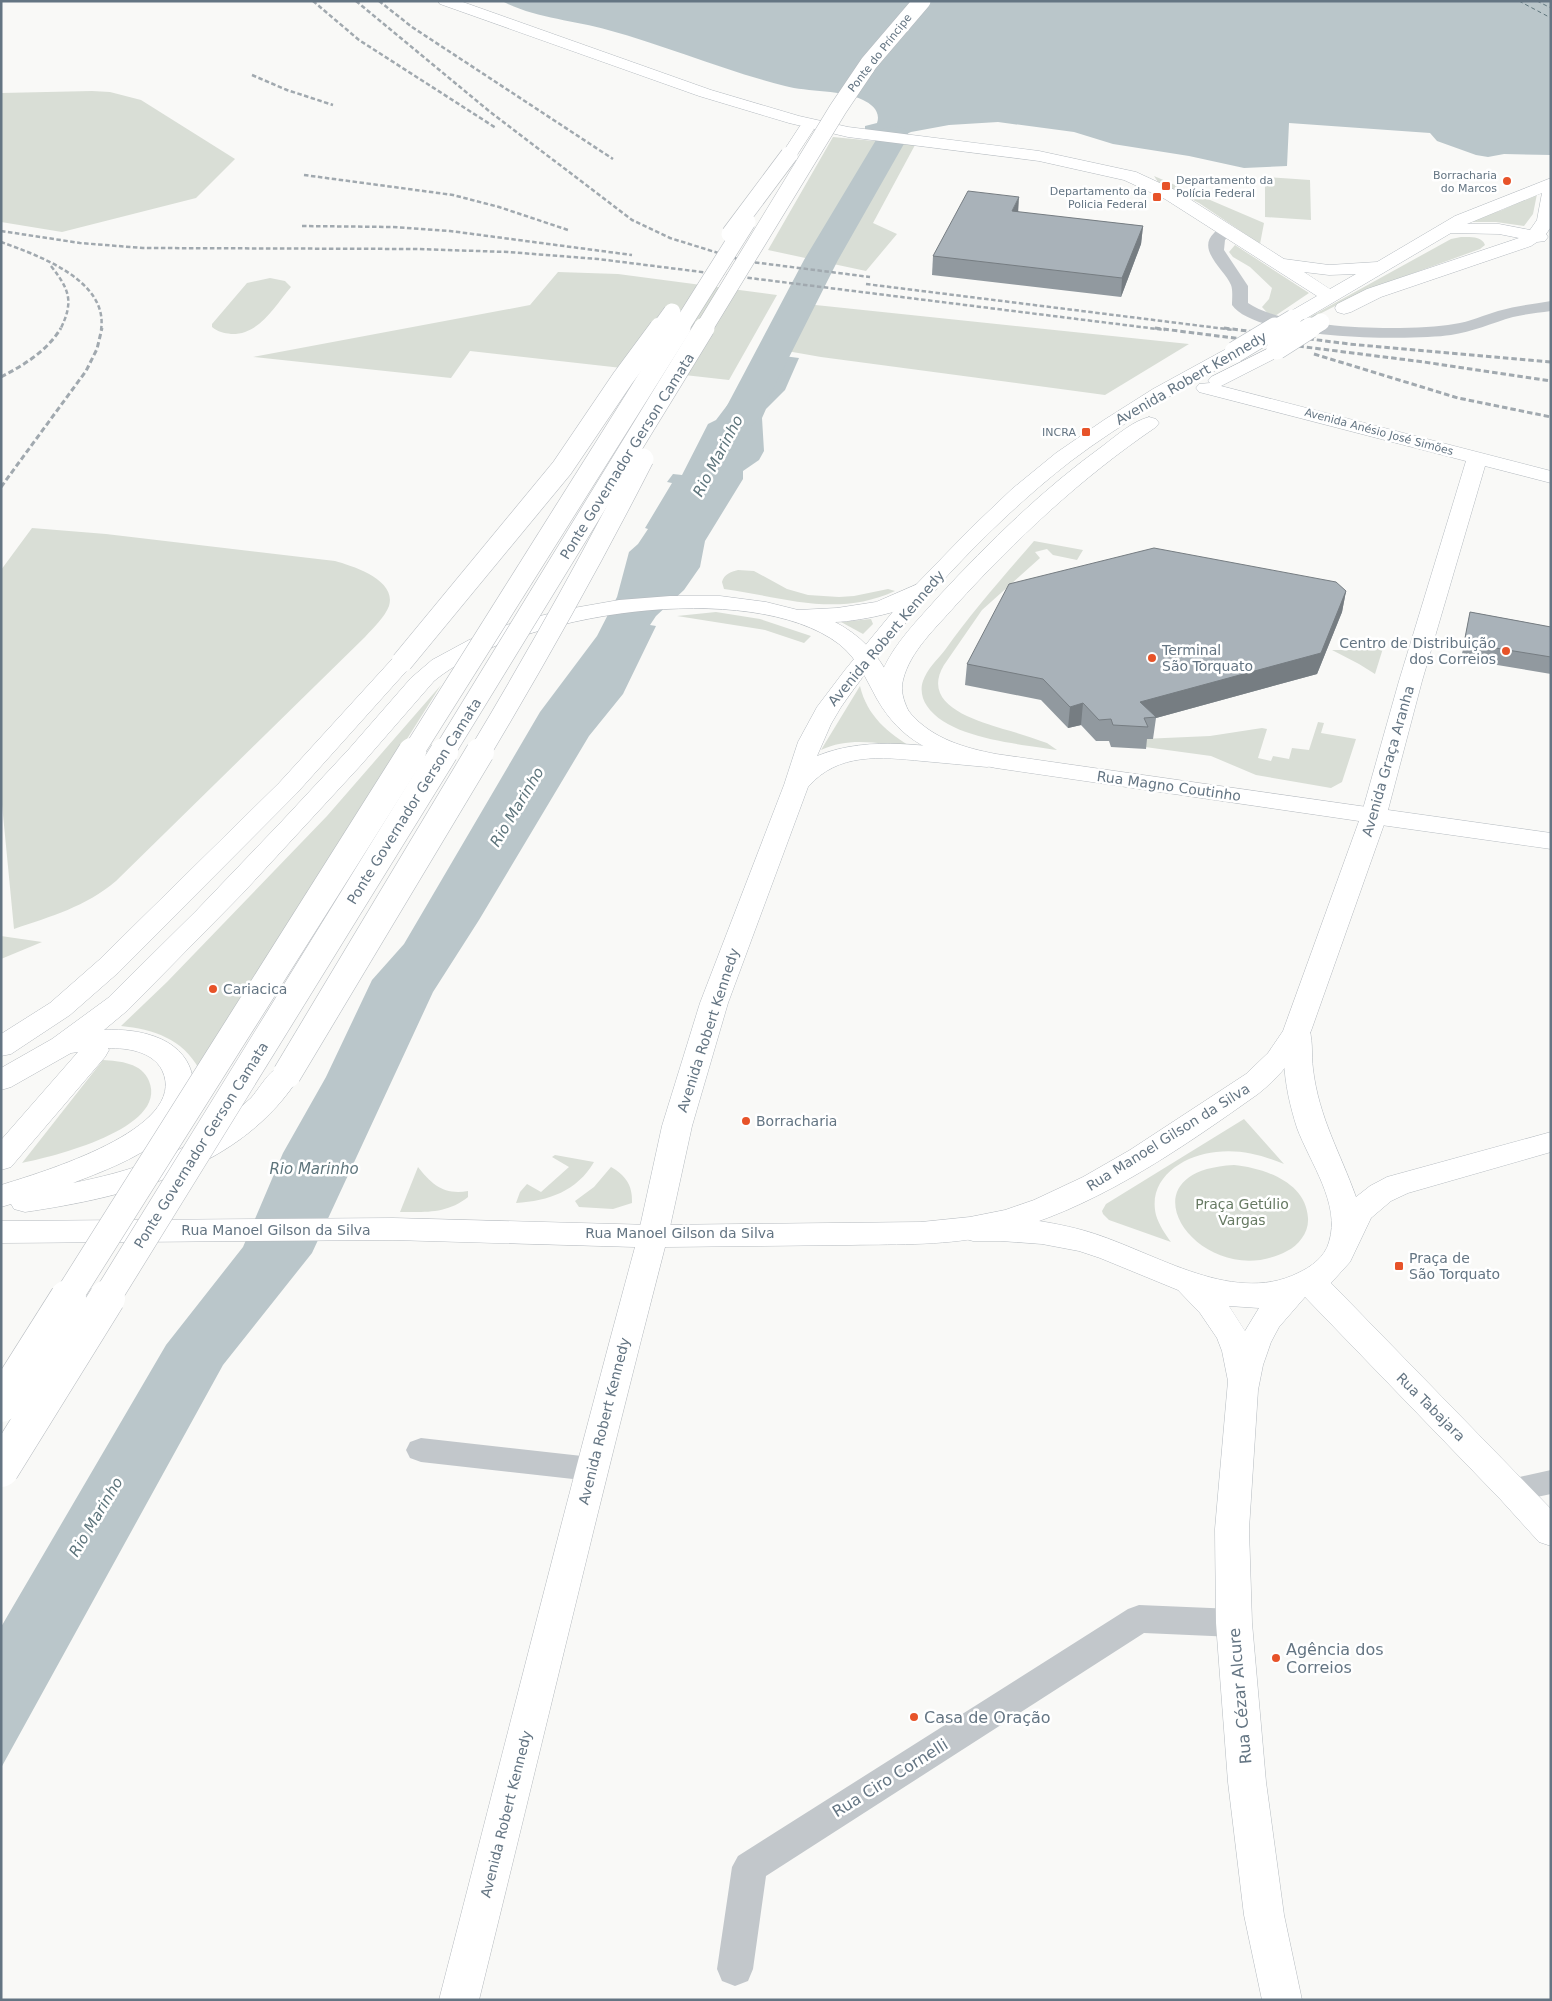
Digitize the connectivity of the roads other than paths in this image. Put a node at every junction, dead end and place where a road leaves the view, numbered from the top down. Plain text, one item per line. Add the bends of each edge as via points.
1 (445, 1) edge
2 (904, 1) edge
3 (922, 1) edge
4 (846, 69) dead end
5 (820, 107) dead end
6 (824, 131) joint
7 (789, 155) junction
8 (1551, 184) edge
9 (1551, 189) edge
10 (1549, 220) edge
11 (1227, 230) junction
12 (1442, 232) junction
13 (1542, 238) edge
14 (1276, 261) junction
15 (1385, 266) junction
16 (1331, 296) junction
17 (720, 303) junction
18 (1551, 306) edge
19 (1206, 388) junction
20 (1478, 458) junction
21 (1551, 477) edge
22 (927, 587) junction
23 (789, 613) junction
24 (866, 658) junction
25 (896, 710) junction
26 (996, 761) junction
27 (796, 785) junction
28 (1374, 816) junction
29 (1551, 841) edge
30 (1297, 1031) junction
31 (73, 1044) junction
32 (1, 1047) edge
33 (1, 1080) edge
34 (1551, 1142) edge
35 (1, 1160) edge
36 (1, 1196) edge
37 (1, 1204) edge
38 (954, 1231) junction
39 (1, 1232) edge
40 (1347, 1235) junction
41 (652, 1236) junction
42 (1190, 1284) junction
43 (1302, 1285) junction
44 (1242, 1390) junction
45 (1, 1404) edge
46 (420, 1450) dead end
47 (1, 1469) edge
48 (591, 1469) junction
49 (1551, 1482) edge
50 (1513, 1490) junction
51 (1551, 1532) edge
52 (1234, 1623) junction
53 (735, 1969) dead end
54 (454, 1997) edge
55 (1282, 2000) edge

1 - 11 main road via 705,93 795,120 848,132 1053,158 1130,176 1171,195
2 - 4 main road, Ponte do Príncipe
3 - 6 main road, Ponte do Príncipe, bridge via 869,63
5 - 7 main road, Ponte Governador Gerson Camata
6 - 17 main road, Ponte Governador Gerson Camata, bridge
7 - 32 main road, bridge via 623,378 562,468 402,662 288,788 109,966 60,1009
7 - 45 main road, Ponte Governador Gerson Camata, bridge
8 - 12 main road via 1461,220
9 - 10 main road
10 - 13 main road, Avenida Robert Kennedy via 1541,230
11 - 14 main road
11 - 18 street via 1216,239 1216,250 1240,286 1240,305 1262,319 1336,329 1426,333 1466,327 1514,311
12 - 13 main road via 1487,228
12 - 15 main road
13 - 19 main road, Avenida Robert Kennedy, bridge via 1364,297
14 - 15 main road via 1329,270
14 - 16 main road
15 - 16 main road, Avenida Robert Kennedy
16 - 22 main road, Avenida Robert Kennedy, bridge via 1188,377 1074,450 1011,502
17 - 37 main road, bridge via 617,512 546,642 272,1095 230,1133 204,1150 144,1177 76,1194
17 - 47 main road, Ponte Governador Gerson Camata, bridge
19 - 20 main road, Avenida Anésio José Simões
19 - 25 main road, Avenida Robert Kennedy via 1129,436 1065,482 981,564 933,617 903,657 892,679 891,694
20 - 21 main road, Avenida Anésio José Simões
20 - 28 main road, Avenida Graça Aranha via 1425,626
22 - 23 main road via 901,602 866,611 828,615
22 - 24 main road, Avenida Robert Kennedy
23 - 24 main road via 828,628
23 - 31 main road via 741,605 628,606 567,616 508,632 456,655 425,676 323,792 141,982
24 - 25 main road
24 - 27 main road, Avenida Robert Kennedy via 821,718 807,747
25 - 26 main road via 913,730 926,738 958,753
26 - 27 main road, Rua Magno Coutinho via 866,751 825,761
26 - 28 main road, Rua Magno Coutinho
27 - 41 main road, Avenida Robert Kennedy via 711,1012 678,1126
28 - 29 main road, Rua Magno Coutinho
28 - 30 main road, Avenida Graça Aranha
30 - 38 main road, Rua Manoel Gilson da Silva via 1286,1050 1257,1081 1134,1162 1046,1208 994,1224
30 - 40 main road via 1297,1063 1305,1104 1344,1207
31 - 33 main road
31 - 35 main road via 95,1050
31 - 36 main road via 118,1038 151,1046 164,1054 178,1072 179,1094 174,1106 155,1128 114,1152 45,1182
34 - 40 main road via 1398,1185 1359,1211
38 - 41 main road, Rua Manoel Gilson da Silva
38 - 42 main road via 1018,1230 1082,1241 1128,1256
39 - 41 main road, Rua Manoel Gilson da Silva via 393,1229
40 - 43 main road via 1336,1261
41 - 48 main road, Avenida Robert Kennedy
42 - 43 main road via 1253,1296 1274,1294
42 - 44 main road, Rua Cézar Alcure via 1219,1313 1229,1329 1238,1349
43 - 44 main road, Rua Cézar Alcure via 1268,1319 1247,1365
43 - 50 main road, Rua Tabajara
44 - 52 main road, Rua Cézar Alcure via 1232,1529
46 - 48 street
48 - 54 main road, Avenida Robert Kennedy via 534,1705
49 - 50 street
50 - 51 main road, Rua Tabajara
52 - 53 street, Rua Ciro Cornelli via 1139,1619 750,1866
52 - 55 main road, Rua Cézar Alcure via 1247,1782 1263,1906

